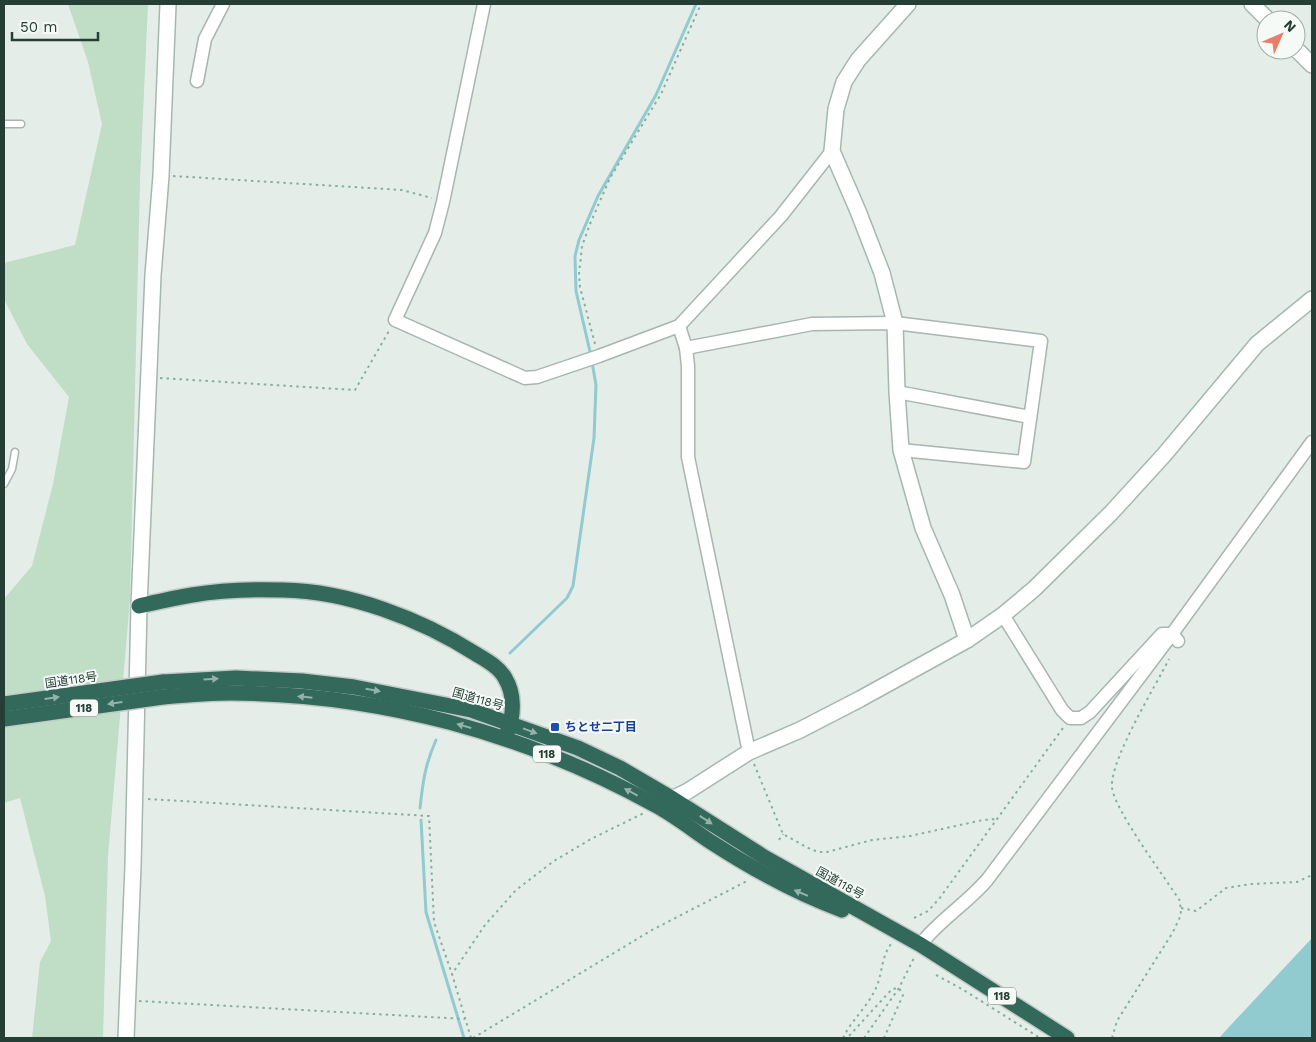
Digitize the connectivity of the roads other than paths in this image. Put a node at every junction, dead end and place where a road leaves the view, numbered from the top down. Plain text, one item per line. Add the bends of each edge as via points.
1 (168, 4) edge
2 (223, 4) edge
3 (484, 4) edge
4 (908, 4) edge
5 (197, 81) dead end
6 (4, 124) edge
7 (21, 124) dead end
8 (832, 151) junction
9 (1312, 299) edge
10 (895, 323) junction
11 (679, 326) junction
12 (686, 348) junction
13 (897, 392) junction
14 (1030, 417) junction
15 (1312, 442) edge
16 (901, 450) junction
17 (15, 452) dead end
18 (4, 484) edge
19 (139, 606) junction
20 (1003, 616) junction
21 (1175, 638) junction
22 (967, 640) junction
23 (163, 689) junction
24 (4, 704) edge
25 (4, 719) edge
26 (508, 731) junction
27 (749, 752) junction
28 (673, 799) junction
29 (657, 806) junction
30 (893, 936) junction
31 (923, 942) junction
32 (126, 1038) edge
33 (1067, 1038) edge

1 - 19 street
2 - 5 street via 205,39
3 - 11 street via 435,233 395,320 525,378
4 - 8 street via 858,60 844,82 836,109
6 - 7 lane
8 - 10 street via 882,273
8 - 11 street via 782,216
9 - 20 street via 1257,344 1111,513
10 - 12 street via 812,324
10 - 13 street
10 - 14 street via 1041,341
11 - 12 street
12 - 27 street via 688,457
13 - 14 street
13 - 16 street
14 - 16 street via 1024,462
15 - 21 street
16 - 22 street via 923,528
17 - 18 lane via 12,469
19 - 26 highway via 190,595 250,590 322,593 352,600 445,635 487,661 506,678 511,692 513,712
19 - 32 street
20 - 21 street via 1070,718 1080,718 1090,712 1162,634
20 - 22 street
21 - 31 street via 987,880
22 - 27 street via 800,730
24 -> 23 highway, 国道118号 / 118, bridge
23 -> 25 highway, 国道118号 / 118, bridge
23 - 26 highway, 国道118号 / 118 via 236,678 337,685 471,710
26 -> 28 highway, 国道118号 / 118 via 578,748
29 -> 26 highway, 国道118号 / 118
27 - 28 street
28 - 29 street
28 -> 30 highway, 国道118号 / 118
30 -> 29 highway, 国道118号 / 118 via 784,886
30 - 31 highway, 国道118号 / 118
31 - 33 highway, 国道118号 / 118

